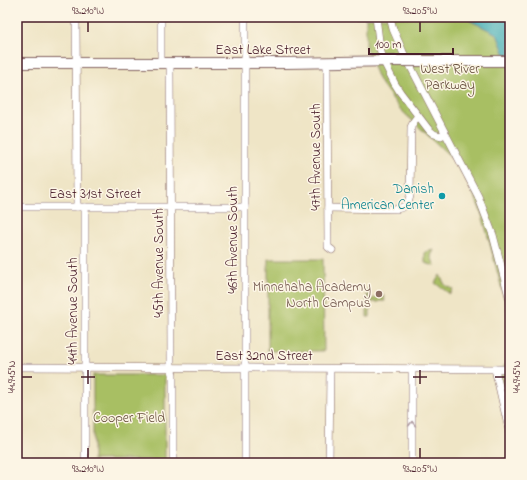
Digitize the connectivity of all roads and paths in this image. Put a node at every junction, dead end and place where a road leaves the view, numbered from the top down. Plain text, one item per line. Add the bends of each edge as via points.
1 (76, 17) edge
2 (161, 17) edge
3 (245, 17) edge
4 (360, 17) edge
5 (376, 17) edge
6 (390, 17) edge
7 (510, 61) edge
8 (384, 62) junction
9 (17, 63) edge
10 (76, 63) junction
11 (166, 63) junction
12 (245, 63) junction
13 (327, 63) junction
14 (418, 116) junction
15 (445, 133) junction
16 (17, 206) edge
17 (76, 207) junction
18 (85, 207) junction
19 (171, 207) junction
20 (245, 207) junction
21 (328, 208) junction
22 (332, 250) dead end
23 (510, 300) edge
24 (17, 367) edge
25 (85, 368) junction
26 (171, 368) junction
27 (245, 368) junction
28 (330, 369) junction
29 (412, 369) junction
30 (495, 369) junction
31 (510, 369) edge
32 (510, 434) edge
33 (85, 463) edge
34 (173, 463) edge
35 (245, 463) edge
36 (329, 463) edge
37 (412, 463) edge

1 - 10 street
2 - 11 street, 45th Avenue South
3 - 12 street, 46th Avenue South
4 - 5 street
5 - 8 street
6 - 15 street via 400,44
7 - 8 main road, East Lake Street, bridge
8 - 13 main road, East Lake Street
8 - 14 street via 395,84
9 - 10 main road, East Lake Street
10 - 11 main road, East Lake Street
10 - 17 street
11 - 12 main road, East Lake Street
11 - 19 street, 45th Avenue South
12 - 13 main road, East Lake Street
12 - 20 street, 46th Avenue South
13 - 21 street, 47th Avenue South
14 - 15 street via 434,134 441,136
14 - 21 street via 411,127 410,196 406,206 397,209
15 - 23 street via 487,217
16 - 17 street, East 31st Street
17 - 18 street, East 31st Street
18 - 19 street, East 31st Street
18 - 25 street, 44th Avenue South
19 - 20 street, East 31st Street
19 - 26 street, 45th Avenue South
20 - 27 street, 46th Avenue South
21 - 22 street, 47th Avenue South via 328,247
24 - 25 street, East 32nd Street
25 - 26 street, East 32nd Street
25 - 33 street, 44th Avenue South
26 - 27 street, East 32nd Street
26 - 34 street, 45th Avenue South
27 - 28 street, East 32nd Street
27 - 35 street, 46th Avenue South
28 - 29 street, East 32nd Street
28 - 36 street
29 - 30 street, East 32nd Street
37 -> 29 street
30 - 31 street, East 32nd Street
30 - 32 street

